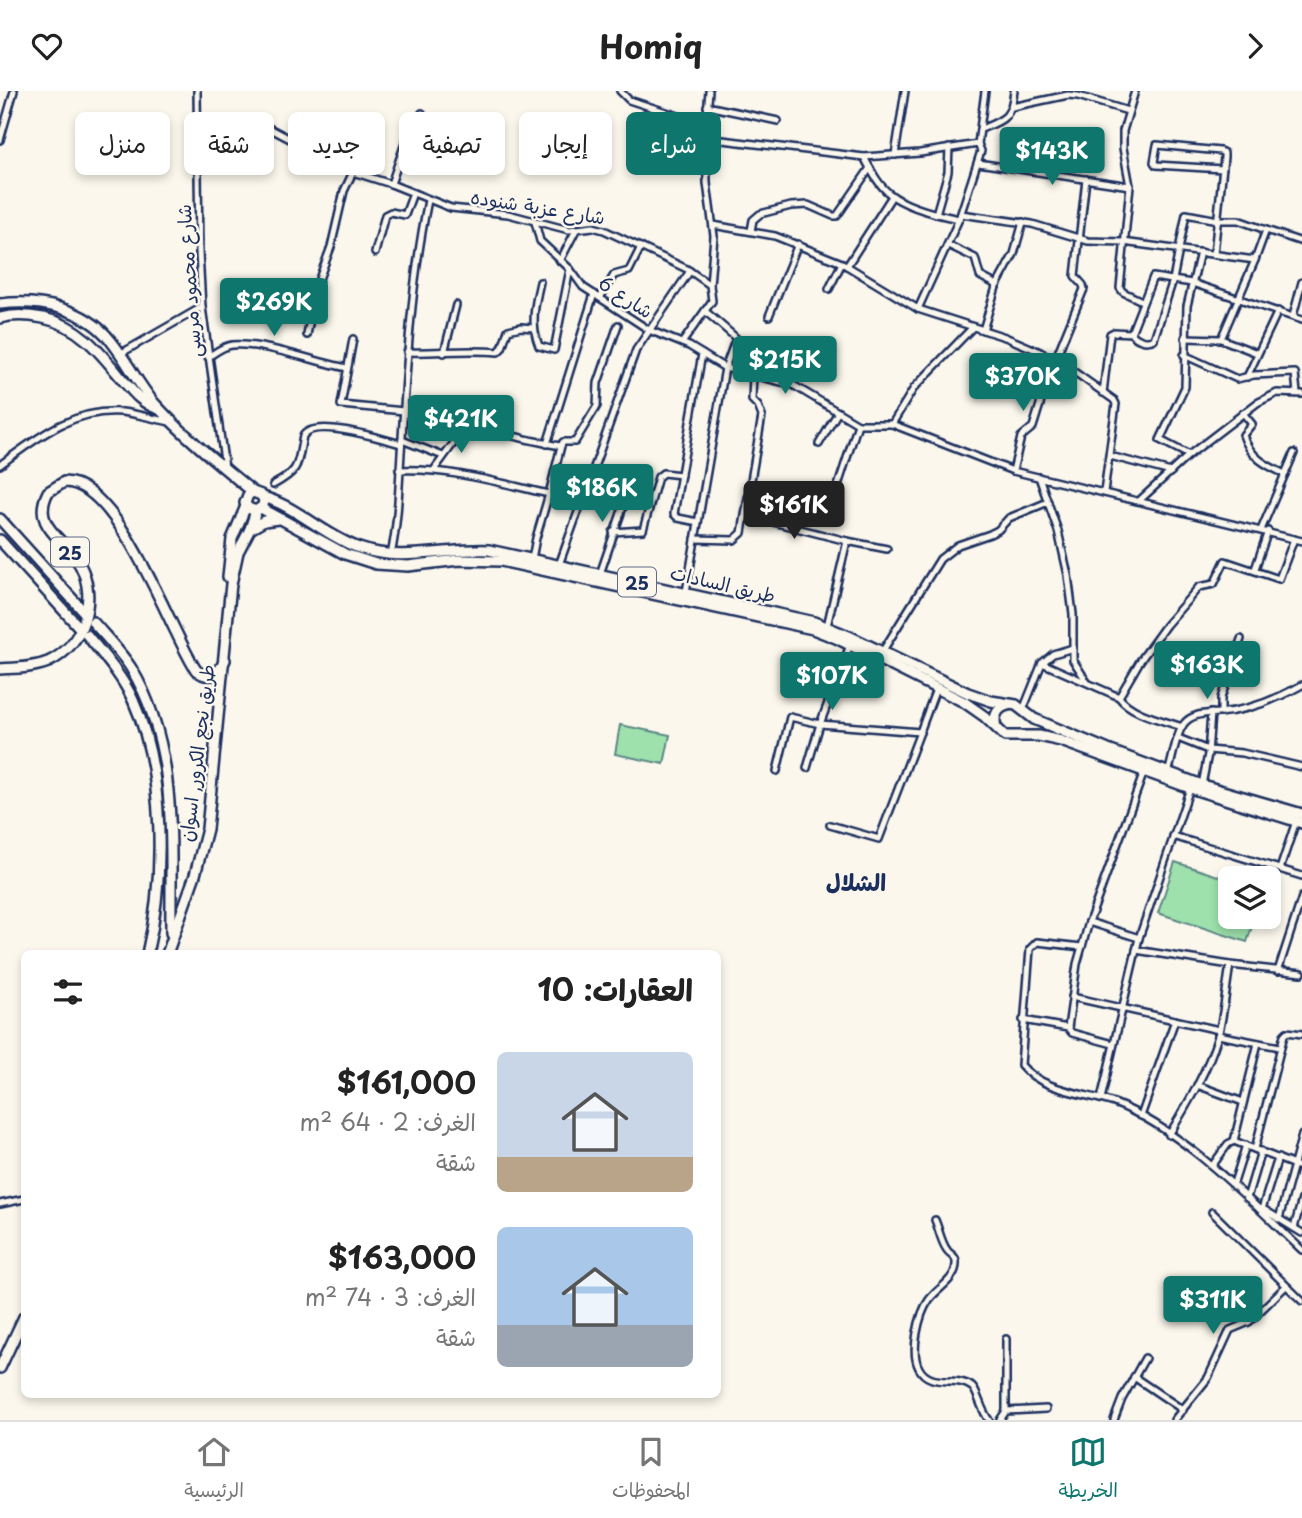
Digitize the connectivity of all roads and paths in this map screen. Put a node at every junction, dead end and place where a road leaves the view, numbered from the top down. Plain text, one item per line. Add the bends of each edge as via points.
1 (14, 91) edge
2 (197, 91) edge
3 (620, 91) edge
4 (709, 91) edge
5 (905, 91) edge
6 (985, 91) edge
7 (1014, 91) edge
8 (1135, 91) edge
9 (708, 106) junction
10 (1012, 107) junction
11 (1128, 111) junction
12 (198, 112) edge
13 (667, 112) edge
14 (707, 112) edge
15 (778, 121) dead end
16 (981, 128) junction
17 (0, 139) edge
18 (721, 140) edge
19 (978, 144) junction
20 (949, 148) junction
21 (895, 155) junction
22 (864, 157) junction
23 (399, 161) edge
24 (978, 163) junction
25 (870, 168) junction
26 (1223, 169) junction
27 (198, 175) edge
28 (352, 175) edge
29 (362, 175) edge
30 (707, 175) edge
31 (1086, 179) junction
32 (391, 184) junction
33 (1130, 186) junction
34 (412, 193) junction
35 (892, 196) junction
36 (428, 200) junction
37 (936, 214) junction
38 (960, 217) junction
39 (1218, 220) junction
40 (535, 222) junction
41 (1023, 222) junction
42 (713, 225) junction
43 (576, 230) junction
44 (1266, 230) junction
45 (751, 231) junction
46 (1080, 240) junction
47 (1123, 241) junction
48 (1302, 242) edge
49 (798, 244) junction
50 (948, 245) junction
51 (641, 247) junction
52 (1180, 251) junction
53 (1199, 252) junction
54 (375, 253) dead end
55 (1214, 254) junction
56 (1255, 260) junction
57 (561, 261) junction
58 (845, 264) junction
59 (570, 269) junction
60 (691, 271) junction
61 (1173, 280) junction
62 (540, 282) dead end
63 (1302, 282) edge
64 (1192, 283) junction
65 (710, 285) junction
66 (997, 285) junction
67 (830, 289) dead end
68 (597, 296) junction
69 (1240, 297) junction
70 (1142, 301) junction
71 (0, 304) edge
72 (456, 305) dead end
73 (202, 307) junction
74 (918, 309) junction
75 (705, 310) junction
76 (1278, 311) junction
77 (769, 316) dead end
78 (1293, 316) junction
79 (0, 318) edge
80 (1302, 320) edge
81 (618, 325) dead end
82 (973, 327) junction
83 (534, 328) junction
84 (649, 330) junction
85 (983, 330) junction
86 (1131, 333) junction
87 (307, 335) dead end
88 (1185, 338) junction
89 (353, 339) dead end
90 (1221, 339) junction
91 (682, 343) junction
92 (407, 352) junction
93 (444, 353) junction
94 (1258, 353) junction
95 (120, 354) junction
96 (702, 354) junction
97 (1184, 355) junction
98 (208, 357) junction
99 (1057, 361) junction
100 (347, 368) junction
101 (725, 368) junction
102 (753, 374) junction
103 (1247, 377) junction
104 (1103, 393) junction
105 (1300, 393) edge
106 (161, 409) junction
107 (404, 411) junction
108 (838, 412) junction
109 (1243, 413) junction
110 (173, 422) junction
111 (858, 424) junction
112 (892, 424) junction
113 (459, 426) junction
114 (490, 429) junction
115 (402, 442) junction
116 (547, 444) junction
117 (819, 444) dead end
118 (561, 446) junction
119 (1294, 453) dead end
120 (1189, 455) junction
121 (443, 456) junction
122 (1110, 456) junction
123 (0, 465) edge
124 (225, 469) junction
125 (399, 470) junction
126 (434, 470) junction
127 (1013, 471) junction
128 (1171, 472) junction
129 (1285, 474) junction
130 (681, 475) junction
131 (1039, 477) junction
132 (632, 481) dead end
133 (273, 485) dead end
134 (253, 492) junction
135 (1104, 492) junction
136 (549, 494) junction
137 (263, 497) junction
138 (834, 498) dead end
139 (1140, 500) junction
140 (1048, 502) junction
141 (246, 506) junction
142 (258, 510) junction
143 (746, 515) junction
144 (0, 519) edge
145 (280, 520) junction
146 (698, 523) junction
147 (250, 529) junction
148 (1264, 530) junction
149 (613, 532) junction
150 (1294, 538) junction
151 (695, 539) junction
152 (847, 541) junction
153 (1302, 541) edge
154 (2, 543) edge
155 (887, 549) dead end
156 (390, 556) junction
157 (532, 559) junction
158 (559, 565) junction
159 (1255, 569) junction
160 (600, 574) junction
161 (230, 592) junction
162 (686, 592) junction
163 (84, 612) dead end
164 (93, 622) dead end
165 (78, 625) dead end
166 (827, 626) junction
167 (88, 635) dead end
168 (1241, 639) dead end
169 (850, 645) junction
170 (1073, 648) junction
171 (882, 652) junction
172 (225, 660) junction
173 (1042, 663) junction
174 (0, 669) edge
175 (1087, 681) junction
176 (1302, 685) edge
177 (936, 689) junction
178 (1119, 697) junction
179 (1008, 705) junction
180 (1024, 712) junction
181 (1211, 713) junction
182 (1221, 713) junction
183 (820, 724) junction
184 (996, 727) junction
185 (1182, 727) junction
186 (920, 732) junction
187 (1017, 735) junction
188 (1178, 738) junction
189 (1208, 750) junction
190 (1302, 767) edge
191 (807, 768) dead end
192 (778, 771) dead end
193 (1144, 772) junction
194 (1168, 773) junction
195 (1202, 785) junction
196 (1190, 788) junction
197 (1300, 819) edge
198 (830, 825) dead end
199 (1173, 836) junction
200 (1270, 866) edge
201 (1281, 866) edge
202 (1281, 869) edge
203 (1302, 876) edge
204 (1302, 897) edge
205 (1089, 922) junction
206 (1139, 938) junction
207 (171, 941) junction
208 (1082, 947) junction
209 (148, 949) edge
210 (168, 950) edge
211 (1136, 950) junction
212 (1230, 965) junction
213 (1278, 971) junction
214 (1302, 973) edge
215 (1072, 997) junction
216 (1123, 1009) junction
217 (1024, 1020) junction
218 (1175, 1020) junction
219 (1068, 1028) junction
220 (1219, 1032) junction
221 (1302, 1034) edge
222 (1258, 1043) junction
223 (1113, 1044) junction
224 (1280, 1048) junction
225 (1197, 1085) junction
226 (1101, 1099) junction
227 (1243, 1102) junction
228 (1141, 1116) junction
229 (1169, 1135) junction
230 (1302, 1135) edge
231 (1234, 1141) junction
232 (1246, 1145) junction
233 (1258, 1150) junction
234 (1278, 1158) junction
235 (1295, 1165) junction
236 (1212, 1166) junction
237 (1302, 1168) edge
238 (1233, 1186) junction
239 (1302, 1199) edge
240 (21, 1200) edge
241 (1249, 1201) junction
242 (0, 1204) edge
243 (1262, 1209) junction
244 (1212, 1212) dead end
245 (1279, 1219) junction
246 (935, 1220) dead end
247 (1294, 1228) junction
248 (1302, 1233) edge
249 (1302, 1249) edge
250 (1286, 1286) junction
251 (1302, 1301) edge
252 (21, 1323) edge
253 (21, 1338) edge
254 (1006, 1339) dead end
255 (1145, 1358) dead end
256 (0, 1368) edge
257 (1134, 1377) junction
258 (0, 1379) edge
259 (1046, 1409) dead end
260 (1183, 1410) junction
261 (1006, 1411) junction
262 (989, 1420) edge
263 (1000, 1420) edge
264 (1114, 1420) edge
265 (1174, 1420) edge

1 - 17 street
2 - 12 street, شارع محمود مرسى
3 - 13 street via 625,98
4 - 9 street
5 - 21 street
6 - 16 street
7 - 10 street
8 - 11 street
9 - 14 street
9 - 15 street
10 - 11 street via 1068,95
10 - 16 street via 1007,116
11 - 33 street via 1123,148
16 - 19 street
18 - 22 street
19 - 20 street
19 - 24 street
20 - 21 street
20 - 37 street via 948,172
21 - 22 street
22 - 25 street
23 - 32 street
24 - 31 street
24 - 38 street
25 - 35 street
25 - 45 street via 836,216 800,204 760,214
26 - 26 street via 1156,165 1157,145 1220,151 1224,153
26 - 39 street
27 - 73 street, شارع محمود مرسى
28 - 87 street via 316,287
29 - 32 street, شارع عزبة شنوده
30 - 42 street
31 - 33 street
31 - 46 street
32 - 34 street, شارع عزبة شنوده
33 - 47 street
34 - 36 street, شارع عزبة شنوده
34 - 54 street via 405,215 385,215
35 - 37 street
35 - 58 street
36 - 40 street, شارع عزبة شنوده
36 - 92 street
37 - 38 street
38 - 41 street
38 - 50 street
39 - 44 street via 1238,220
39 - 52 street via 1186,214
39 - 55 street
40 - 43 street, شارع عزبة شنوده
40 - 57 street, شارع 6 via 538,239
41 - 46 street
41 - 66 street via 1014,254
42 - 45 street
42 - 65 street
43 - 51 street, شارع عزبة شنوده via 598,228
43 - 57 street
44 - 48 street
44 - 56 street
45 - 49 street
46 - 47 street
46 - 99 street via 1075,276 1084,289
47 - 52 street
47 - 70 street via 1120,288
49 - 58 street
49 - 77 street
50 - 66 street via 975,258 980,276
50 - 74 street
51 - 60 street, شارع عزبة شنوده
51 - 68 street via 629,271 614,275
52 - 53 street
52 - 61 street
53 - 55 street
53 - 64 street
55 - 56 street
56 - 69 street
57 - 59 street, شارع 6
58 - 67 street
58 - 74 street
59 - 68 street, شارع 6
59 - 83 street via 556,349 540,346
60 - 65 street, شارع عزبة شنوده
60 - 84 street
61 - 64 street
61 - 70 street via 1151,278
61 - 86 street via 1154,339
62 - 83 street
63 - 78 street
64 - 69 street
64 - 88 street
65 - 75 street via 712,301
66 - 85 street
68 - 84 street, شارع 6
68 - 116 street
69 - 76 street
69 - 90 street
70 - 86 street
71 - 95 main road via 37,303 77,314 100,329
72 - 93 street
73 - 95 street
73 - 98 street, شارع محمود مرسى
74 - 82 street
75 - 91 street
75 - 101 street via 736,336
76 - 78 street
76 - 94 street
78 - 80 street
79 - 106 main road via 38,317 74,330 139,398
81 - 118 street via 598,383 597,406 577,441
82 - 85 street
82 - 112 street via 914,389
83 - 93 street via 508,330 498,352
84 - 91 street, شارع 6
84 - 158 street via 636,350
85 - 99 street
86 - 104 street via 1110,334
88 - 90 street
88 - 97 street
89 - 100 street
90 - 94 street
91 - 96 street, شارع 6
92 - 93 street
92 - 107 street
94 - 103 street
95 - 106 main road
96 - 101 street, شارع 6
96 - 130 street
97 - 103 street via 1230,378
97 - 120 street via 1185,387 1160,440
98 - 100 street via 236,345
98 - 124 street, شارع محمود مرسى
99 - 104 street
99 - 127 street via 1033,427 1021,437
100 - 107 street via 341,405
101 - 102 street, شارع 6
101 - 146 street
102 - 108 street, شارع 6 via 793,385
102 - 143 street via 752,400 762,416
103 - 105 street via 1295,373
104 - 122 street via 1116,404
105 - 109 street via 1268,396
106 - 110 main road
107 - 115 street
108 - 111 street, شارع 6
108 - 117 street
109 - 120 street
109 - 129 street via 1252,424 1243,435 1253,455
110 - 123 street via 124,412 84,415 47,431
110 - 124 main road
111 - 112 street
111 - 138 street
112 - 127 street
113 - 114 street
113 - 114 street via 468,407 496,413
113 - 121 street
114 - 116 street
115 - 121 street
115 - 125 street
115 - 133 street via 310,429 303,436 294,473
116 - 118 street
118 - 136 street
119 - 129 street
120 - 128 street
121 - 126 street
122 - 128 street
122 - 135 street
124 - 134 main road
125 - 126 street
125 - 156 street
126 - 136 street
127 - 131 street
128 - 139 street
129 - 148 street
130 - 146 street via 674,514
130 - 149 street via 659,475 643,530
131 - 135 street
131 - 140 street
132 - 149 street
134 - 137 main road
134 - 141 main road via 246,497
135 - 139 street
136 - 157 street
137 - 142 main road
137 - 156 main road, طريق السادات / 25 via 348,544
139 - 148 street
140 - 170 street via 1059,531 1071,595
140 - 171 street via 1009,518 998,530 958,545 940,559
141 - 142 main road
141 - 161 main road, طريق نجع الكرور, اسوان via 230,548
142 - 145 main road, طريق السادات / 25
142 - 147 main road, طريق نجع الكرور, اسوان
143 - 151 street via 737,539
143 - 152 street
144 - 163 main road
145 - 147 main road via 264,521
145 - 169 main road, طريق السادات / 25 via 345,554 376,564 501,561 800,626
146 - 151 street
147 - 161 main road, طريق نجع الكرور, اسوان via 238,552
148 - 150 street
148 - 159 street
149 - 160 street
150 - 153 street
150 - 159 street via 1279,579
151 - 162 street
152 - 155 street
152 - 166 street
154 - 165 main road
156 - 157 main road, طريق السادات / 25 via 469,549
157 - 158 main road, طريق السادات / 25
158 - 160 main road, طريق السادات / 25
159 - 178 street via 1225,561 1214,585 1199,587 1166,625
160 - 162 main road, طريق السادات / 25
161 - 172 main road, طريق نجع الكرور, اسوان
162 - 166 main road, طريق السادات / 25
164 - 207 main road via 130,667 143,692 164,763 170,811
166 - 171 main road, طريق السادات / 25
167 - 209 main road via 120,675 134,702 152,769 159,853
168 - 182 street via 1221,698
169 - 177 main road, طريق السادات / 25
169 - 183 street
170 - 173 street
170 - 175 street via 1073,660
171 - 179 main road, طريق السادات / 25 via 968,693
172 - 174 main road, 25 via 214,675 196,670 113,516 83,485 64,482 48,492 43,510 50,531 85,576 85,618 72,643 50,661
172 - 207 main road, طريق نجع الكرور, اسوان via 207,829
173 - 175 street
173 - 180 street
175 - 178 street
176 - 182 street via 1275,700
177 - 184 main road, طريق السادات / 25 via 971,706
177 - 186 street
178 - 185 street via 1123,704
179 - 180 main road
179 - 184 main road via 996,715
180 - 187 main road via 1026,726
180 - 194 main road
181 - 182 street
181 - 185 street via 1195,716
181 - 189 street
183 - 186 street
183 - 191 street
183 - 192 street via 790,717
184 - 187 main road via 1005,736
185 - 188 street
186 - 198 street via 879,839
187 - 193 main road via 1061,741
188 - 189 street
188 - 194 street
189 - 190 street
189 - 195 street
193 - 196 main road
193 - 205 street
194 - 195 main road
195 - 197 main road
196 - 197 main road
196 - 199 street
197 - 201 street
199 - 200 street
199 - 206 street
202 - 203 street
204 - 213 street
205 - 206 street
205 - 208 street
206 - 211 street
207 - 210 main road, طريق نجع الكرور, اسوان
208 - 215 street
208 - 217 street via 1046,941 1032,945
211 - 212 street
211 - 216 street
212 - 213 street
212 - 220 street
213 - 214 street
215 - 216 street
215 - 219 street
216 - 218 street
216 - 223 street
217 - 219 street
217 - 226 street via 1020,1060 1025,1069 1053,1086
218 - 220 street
218 - 228 street
219 - 223 street
220 - 222 street
220 - 225 street
221 - 224 street via 1285,1033
222 - 224 street
222 - 227 street
223 - 226 street
224 - 233 street
225 - 227 street
225 - 229 street
226 - 228 street
227 - 231 street
228 - 229 street
229 - 236 street
230 - 235 street
231 - 232 street
231 - 236 street
232 - 233 street
232 - 238 street
233 - 234 street
233 - 241 street
234 - 235 street
234 - 243 street
235 - 237 street
235 - 245 street
236 - 238 street
238 - 241 street
239 - 247 street
240 - 242 street
241 - 243 street
241 - 249 street
243 - 245 street
244 - 250 street
245 - 247 street
246 - 262 street via 946,1250 956,1261 949,1280 926,1304 916,1361 929,1378 971,1386
247 - 248 street
250 - 251 street
250 - 260 street via 1249,1322 1230,1330 1208,1378
252 - 256 main road
253 - 258 main road
254 - 261 street
255 - 257 street
257 - 260 street
257 - 264 street
259 - 261 street
260 - 265 street
261 - 263 street

